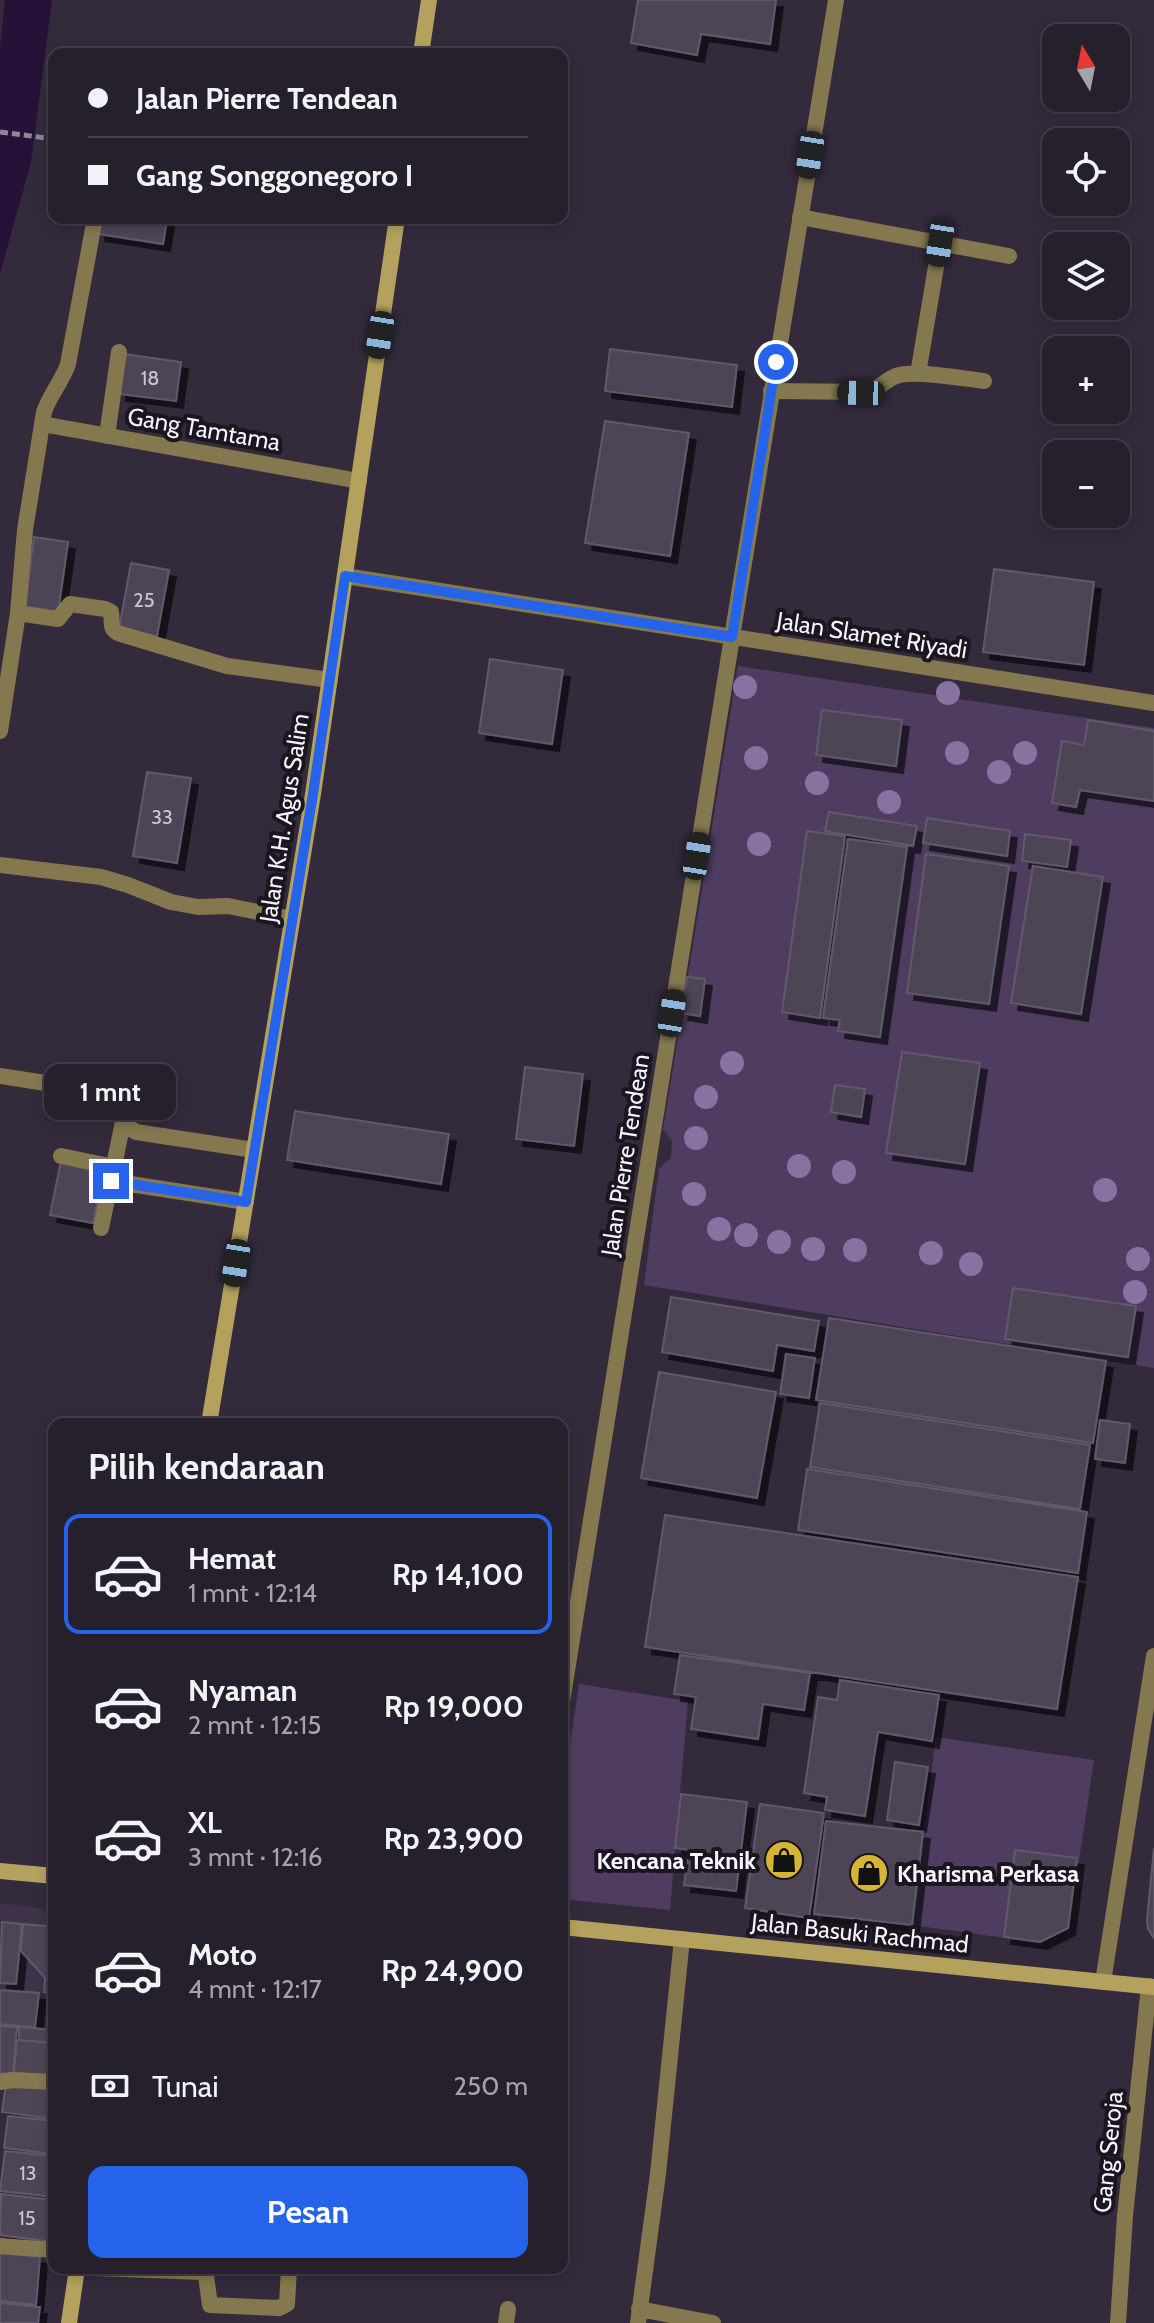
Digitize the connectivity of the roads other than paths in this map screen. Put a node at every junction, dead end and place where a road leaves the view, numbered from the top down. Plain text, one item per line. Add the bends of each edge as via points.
1 (429, 0) edge
2 (836, 0) edge
3 (422, 48) edge
4 (800, 217) junction
5 (94, 224) edge
6 (396, 224) edge
7 (940, 243) junction
8 (1009, 256) dead end
9 (119, 352) dead end
10 (918, 374) junction
11 (984, 381) dead end
12 (771, 391) junction
13 (42, 424) junction
14 (107, 436) junction
15 (359, 481) junction
16 (345, 576) junction
17 (18, 613) junction
18 (732, 637) junction
19 (7, 643) edge
20 (330, 680) junction
21 (1154, 703) edge
22 (0, 731) edge
23 (0, 865) edge
24 (292, 919) junction
25 (0, 1076) edge
26 (123, 1122) junction
27 (254, 1150) junction
28 (61, 1156) dead end
29 (112, 1174) junction
30 (246, 1202) junction
31 (101, 1228) dead end
32 (210, 1418) edge
33 (1154, 1656) edge
34 (568, 1664) edge
35 (0, 1871) edge
36 (48, 1875) edge
37 (568, 1928) edge
38 (682, 1939) junction
39 (1103, 1982) junction
40 (1151, 1987) edge
41 (0, 2082) edge
42 (48, 2082) edge
43 (0, 2246) edge
44 (48, 2250) edge
45 (76, 2274) edge
46 (205, 2274) edge
47 (289, 2274) edge
48 (638, 2316) edge
49 (69, 2323) edge
50 (713, 2323) edge
51 (1118, 2323) edge

1 - 3 street
2 - 4 street, Jalan Pierre Tendean
4 - 7 street
4 - 12 street, Jalan Pierre Tendean
5 - 13 street via 68,364
6 - 15 street, Jalan K.H. Agus Salim
7 - 8 street
7 - 10 street
9 - 14 street
10 - 11 street
10 - 12 street via 898,375 869,392
12 - 18 street, Jalan Pierre Tendean
13 - 14 street, Gang Tamtama
13 - 17 street
14 - 15 street, Gang Tamtama
15 - 16 street, Jalan K.H. Agus Salim
16 - 18 street, Jalan Slamet Riyadi
16 - 20 street, Jalan K.H. Agus Salim
17 - 19 street
17 - 20 street via 58,619 70,604 105,609 111,612 114,631 121,634 227,666
18 - 21 street, Jalan Slamet Riyadi
18 - 34 street, Jalan Pierre Tendean
19 - 22 street
20 - 24 street, Jalan K.H. Agus Salim
23 - 24 street via 101,877 171,902
24 - 27 street, Jalan K.H. Agus Salim
25 - 26 street via 103,1092
26 - 27 street via 136,1132
26 - 29 street
27 - 30 street, Jalan K.H. Agus Salim
28 - 29 street
29 - 30 street
29 - 31 street
30 - 32 street, Jalan K.H. Agus Salim
33 - 39 street
35 - 36 street
37 - 38 street, Jalan Basuki Rachmad
38 - 39 street, Jalan Basuki Rachmad
38 - 48 street
39 - 40 street, Jalan Basuki Rachmad
40 - 51 street, Gang Seroja
41 - 42 street
43 - 44 street
45 - 49 street
46 - 47 street via 210,2305 279,2308 287,2304
48 - 50 street

